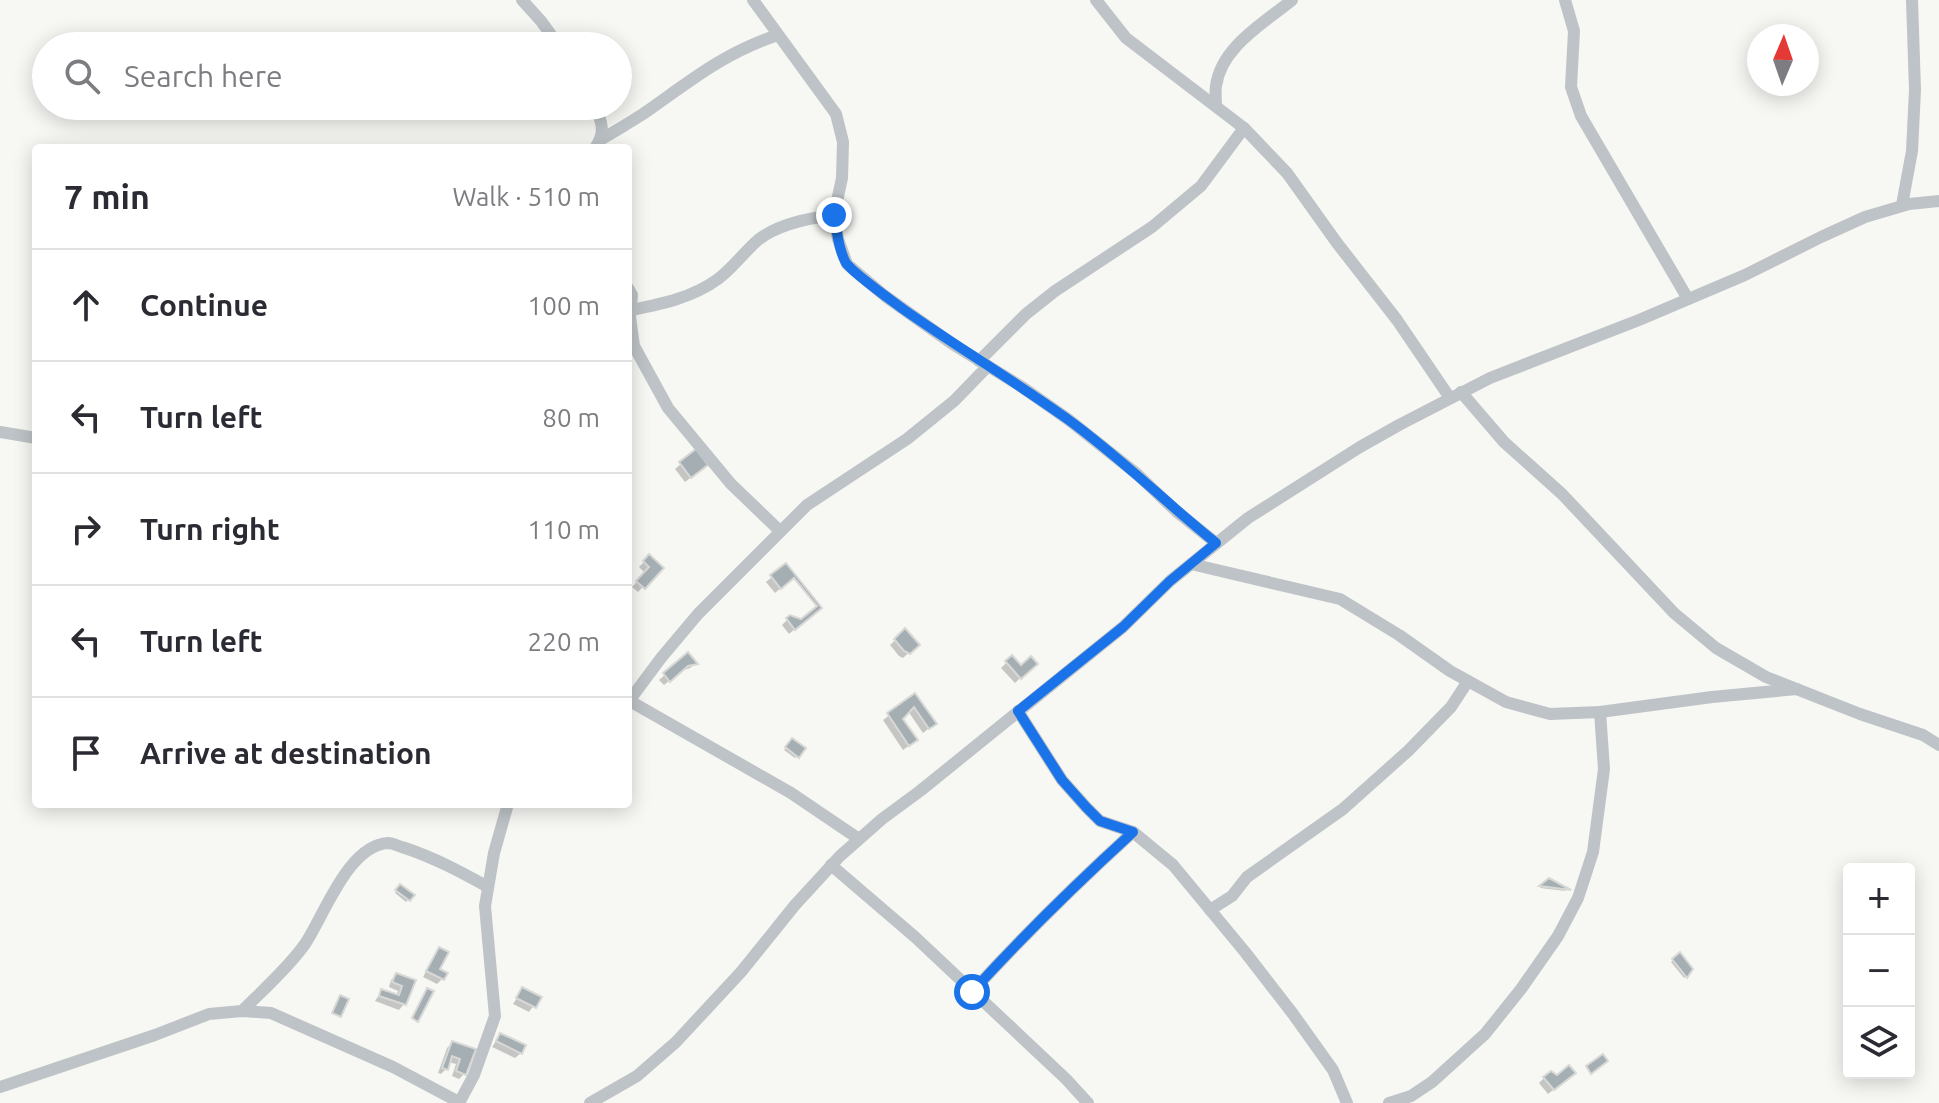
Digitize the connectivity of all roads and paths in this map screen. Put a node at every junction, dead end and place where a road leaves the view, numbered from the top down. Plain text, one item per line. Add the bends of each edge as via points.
1 (522, 0) edge
2 (753, 0) edge
3 (1096, 0) edge
4 (1292, 0) edge
5 (1565, 0) edge
6 (1912, 0) edge
7 (549, 32) edge
8 (778, 35) junction
9 (1216, 106) junction
10 (600, 120) edge
11 (1244, 128) junction
12 (597, 144) edge
13 (1939, 201) edge
14 (1902, 205) junction
15 (834, 215) junction
16 (1688, 299) junction
17 (632, 310) edge
18 (632, 332) edge
19 (984, 363) junction
20 (1456, 395) junction
21 (0, 432) edge
22 (32, 437) edge
23 (780, 531) junction
24 (1216, 543) junction
25 (1191, 564) junction
26 (1468, 681) junction
27 (1797, 689) junction
28 (632, 697) edge
29 (632, 703) edge
30 (1018, 711) junction
31 (1600, 712) junction
32 (1939, 745) edge
33 (507, 808) edge
34 (1133, 832) junction
35 (859, 839) junction
36 (831, 865) junction
37 (488, 887) junction
38 (1210, 910) junction
39 (972, 992) junction
40 (242, 1011) junction
41 (0, 1087) edge
42 (459, 1102) edge
43 (590, 1103) edge
44 (1088, 1103) edge
45 (1347, 1103) edge
46 (1389, 1103) edge

1 - 7 street
2 - 8 street
3 - 9 street via 1126,38
4 - 9 street via 1239,43 1223,65
5 - 16 street via 1574,31 1571,87 1581,116
6 - 14 street via 1913,136
8 - 12 street via 728,56
8 - 15 street via 836,114 843,154
9 - 11 street
10 - 12 street via 603,129
11 - 19 street via 1201,186 1152,227 1026,314
11 - 20 street via 1287,173
13 - 14 street
14 - 16 street
15 - 17 street via 781,227 759,239 718,279 667,303
15 - 19 street via 847,264
16 - 20 street
18 - 23 street via 634,346 668,408 731,484
19 - 23 street via 954,401 807,505
19 - 24 street via 1080,429
20 - 24 street via 1360,447
20 - 27 street via 1562,494 1674,613 1716,648
21 - 22 street
23 - 28 street via 698,614
24 - 25 street
25 - 26 street via 1340,599
25 - 30 street
26 - 31 street via 1506,702 1550,714
26 - 38 street via 1430,729 1343,809
27 - 31 street
27 - 32 street
29 - 35 street via 791,793
30 - 34 street via 1086,807 1100,821
30 - 35 street
31 - 46 street via 1604,769 1593,852 1558,936 1485,1034 1432,1082
33 - 37 street
34 - 38 street via 1173,865
34 - 39 street
35 - 36 street
36 - 39 street
36 - 43 street via 676,1042 637,1076
37 - 40 street via 413,851 388,843 371,849 357,858 334,889 304,944
37 - 42 street via 485,906 495,1016
38 - 45 street via 1333,1070
39 - 44 street
40 - 41 street via 209,1014
40 - 42 street via 271,1013

